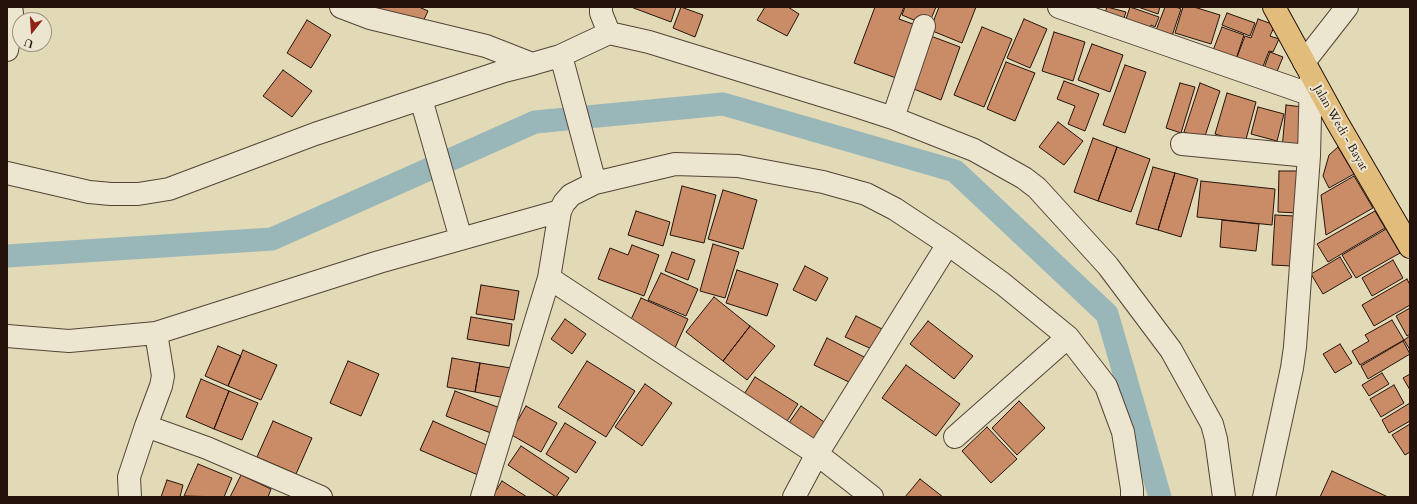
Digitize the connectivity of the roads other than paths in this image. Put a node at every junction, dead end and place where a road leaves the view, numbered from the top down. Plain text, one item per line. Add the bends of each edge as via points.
1 (12, 7) edge
2 (341, 7) edge
3 (601, 7) edge
4 (1059, 7) edge
5 (1274, 7) edge
6 (1348, 7) edge
7 (924, 26) dead end
8 (9, 28) edge
9 (609, 32) junction
10 (7, 50) edge
11 (562, 62) junction
12 (532, 64) junction
13 (1308, 77) junction
14 (423, 103) junction
15 (893, 118) junction
16 (1182, 144) dead end
17 (1309, 156) junction
18 (7, 173) edge
19 (592, 174) junction
20 (560, 211) junction
21 (459, 234) junction
22 (948, 244) junction
23 (1410, 247) edge
24 (549, 278) junction
25 (156, 333) junction
26 (7, 336) edge
27 (1068, 337) junction
28 (146, 426) junction
29 (955, 437) dead end
30 (817, 454) junction
31 (130, 497) edge
32 (321, 497) edge
33 (482, 497) edge
34 (794, 497) edge
35 (872, 497) edge
36 (1132, 497) edge
37 (1224, 497) edge
38 (1264, 497) edge

1 - 8 street
2 - 12 street via 370,18 486,46
3 - 9 street via 600,13
4 - 13 street
5 - 13 main road, Jalan Wedi - Bayat
6 - 13 street
7 - 15 street
8 - 10 street
9 - 11 street
9 - 15 street via 664,46
11 - 12 street
11 - 19 street
12 - 14 street via 504,71
13 - 17 street
13 - 23 main road, Jalan Wedi - Bayat
14 - 18 street via 315,134 169,189 138,194 89,192
14 - 21 street
15 - 37 street via 974,150 1024,178 1037,188 1108,266 1171,350 1212,424
16 - 17 street
17 - 38 street via 1292,368
19 - 20 street via 564,203
19 - 22 street via 675,164 738,166 823,182 866,194 895,209
20 - 21 street
20 - 24 street
21 - 25 street
22 - 27 street via 1003,284
22 - 30 street
24 - 30 street
24 - 33 street
25 - 26 street via 69,341
25 - 28 street via 163,376
27 - 29 street
27 - 36 street via 1106,386 1123,432
28 - 31 street via 128,476
28 - 32 street via 214,450
30 - 34 street
30 - 35 street

